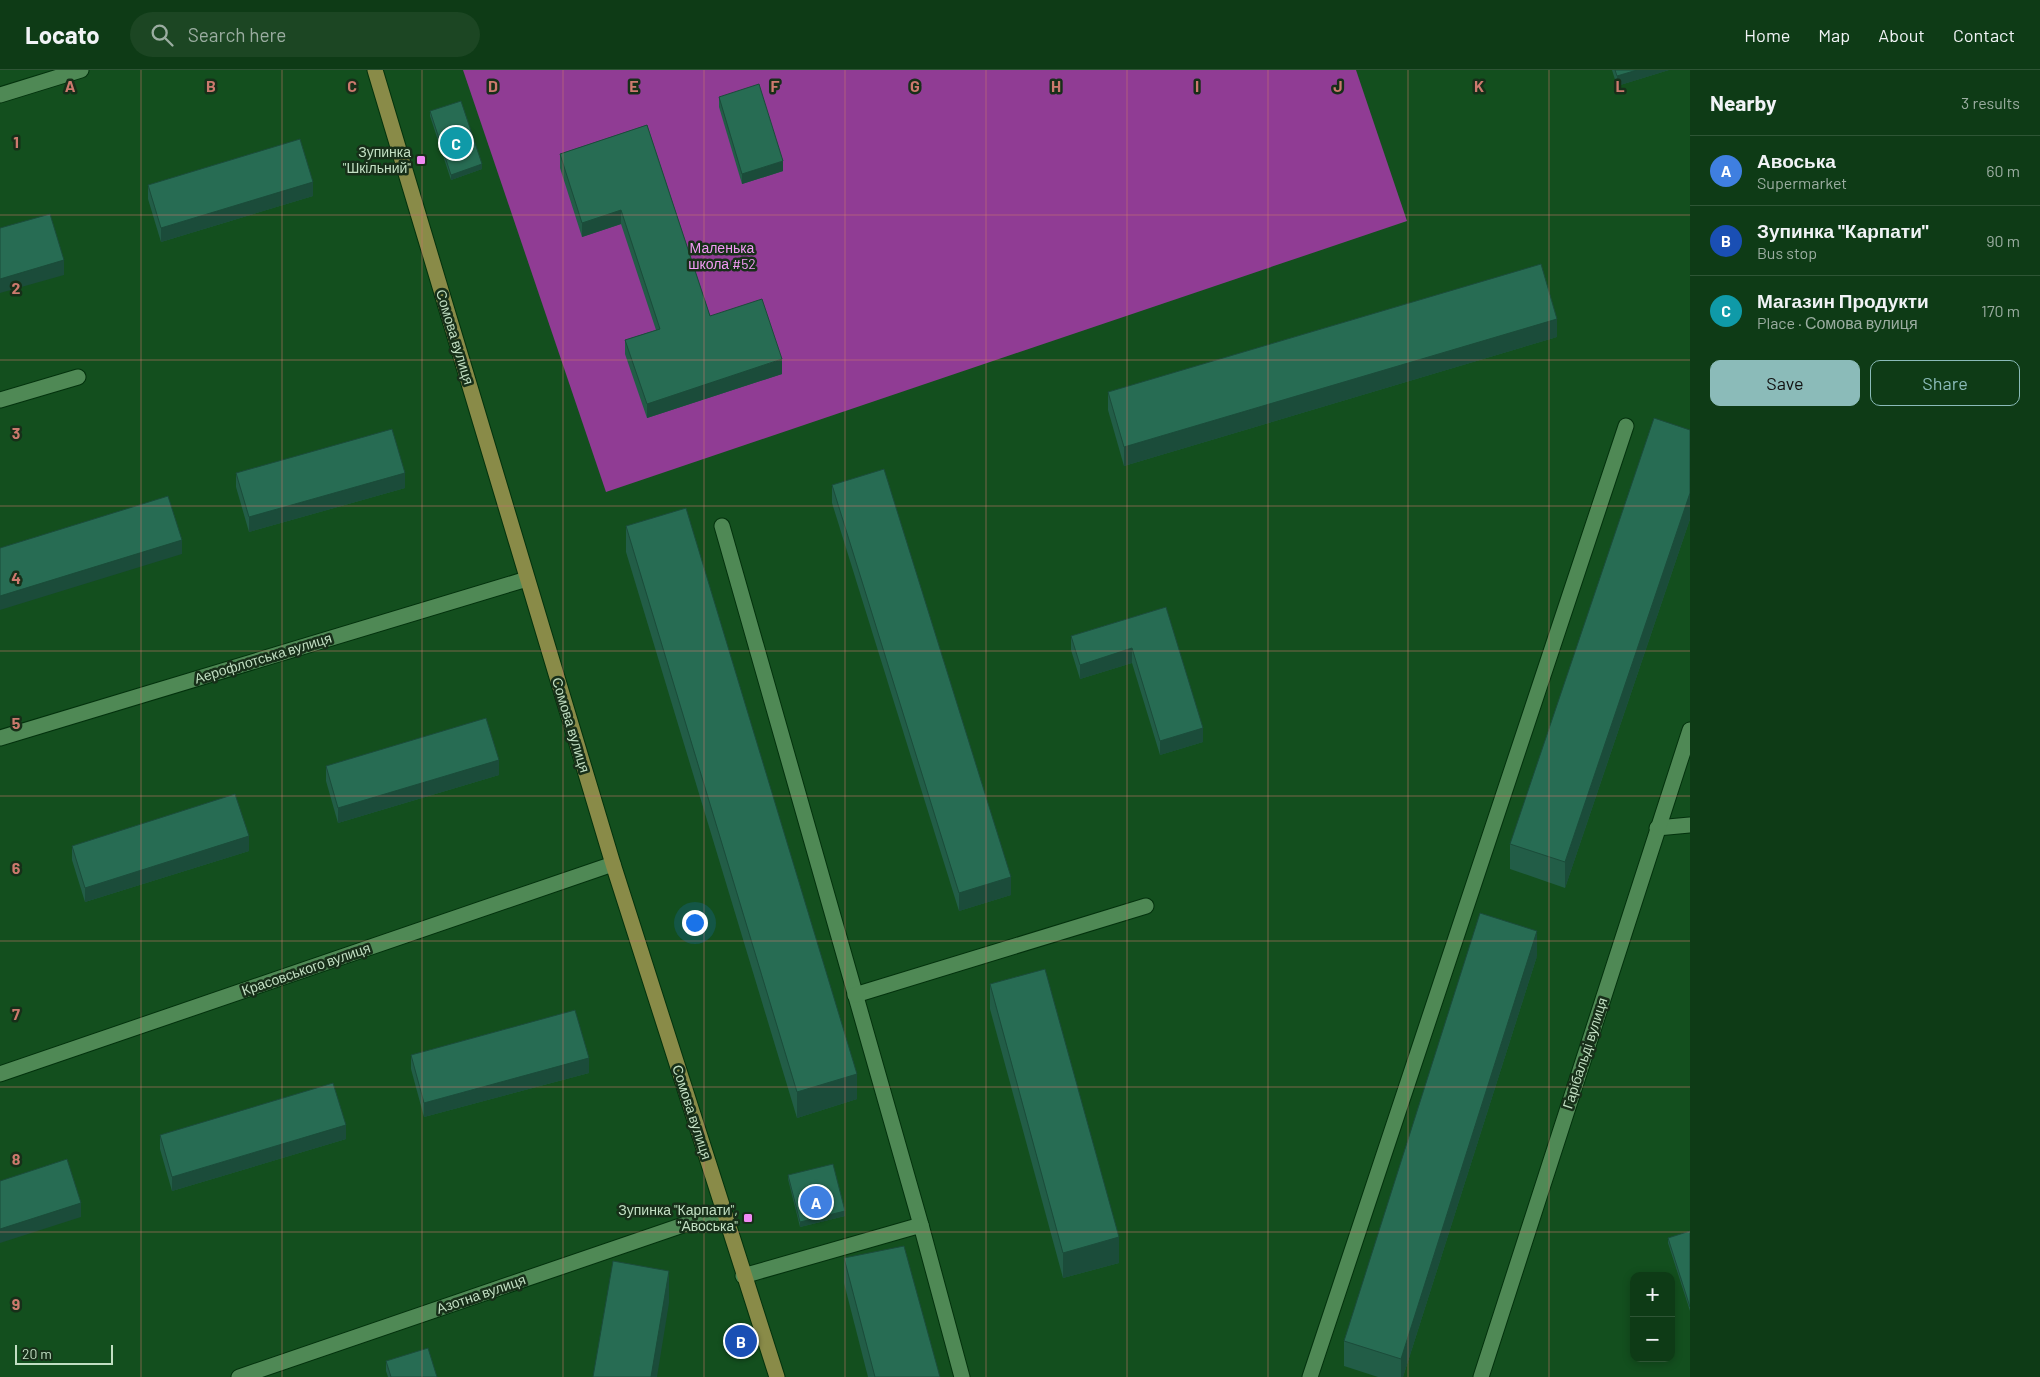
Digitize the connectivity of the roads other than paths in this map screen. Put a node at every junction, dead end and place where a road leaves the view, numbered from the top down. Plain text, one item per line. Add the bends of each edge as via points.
1 (81, 70) edge
2 (375, 70) edge
3 (0, 95) edge
4 (78, 377) dead end
5 (0, 400) edge
6 (1626, 426) dead end
7 (722, 526) dead end
8 (527, 579) junction
9 (1690, 730) edge
10 (0, 738) edge
11 (1690, 825) edge
12 (1657, 828) junction
13 (612, 864) junction
14 (1146, 906) dead end
15 (854, 995) junction
16 (0, 1074) edge
17 (724, 1211) junction
18 (921, 1225) junction
19 (743, 1276) junction
20 (239, 1377) edge
21 (778, 1377) edge
22 (962, 1377) edge
23 (1310, 1377) edge
24 (1481, 1377) edge

1 - 3 street
2 - 8 main road, Сомова вулиця
4 - 5 street
6 - 23 street
7 - 15 street
8 - 10 street, Аерофлотська вулиця
8 - 13 main road, Сомова вулиця
9 - 12 street, Гарібальді вулиця
11 - 12 street
12 - 24 street, Гарібальді вулиця
13 - 16 street, Красовського вулиця
13 - 17 main road, Сомова вулиця
14 - 15 street
15 - 18 street
17 - 19 main road, Сомова вулиця
17 - 20 street, Азотна вулиця
18 - 19 street
18 - 22 street
19 - 21 main road, Сомова вулиця

